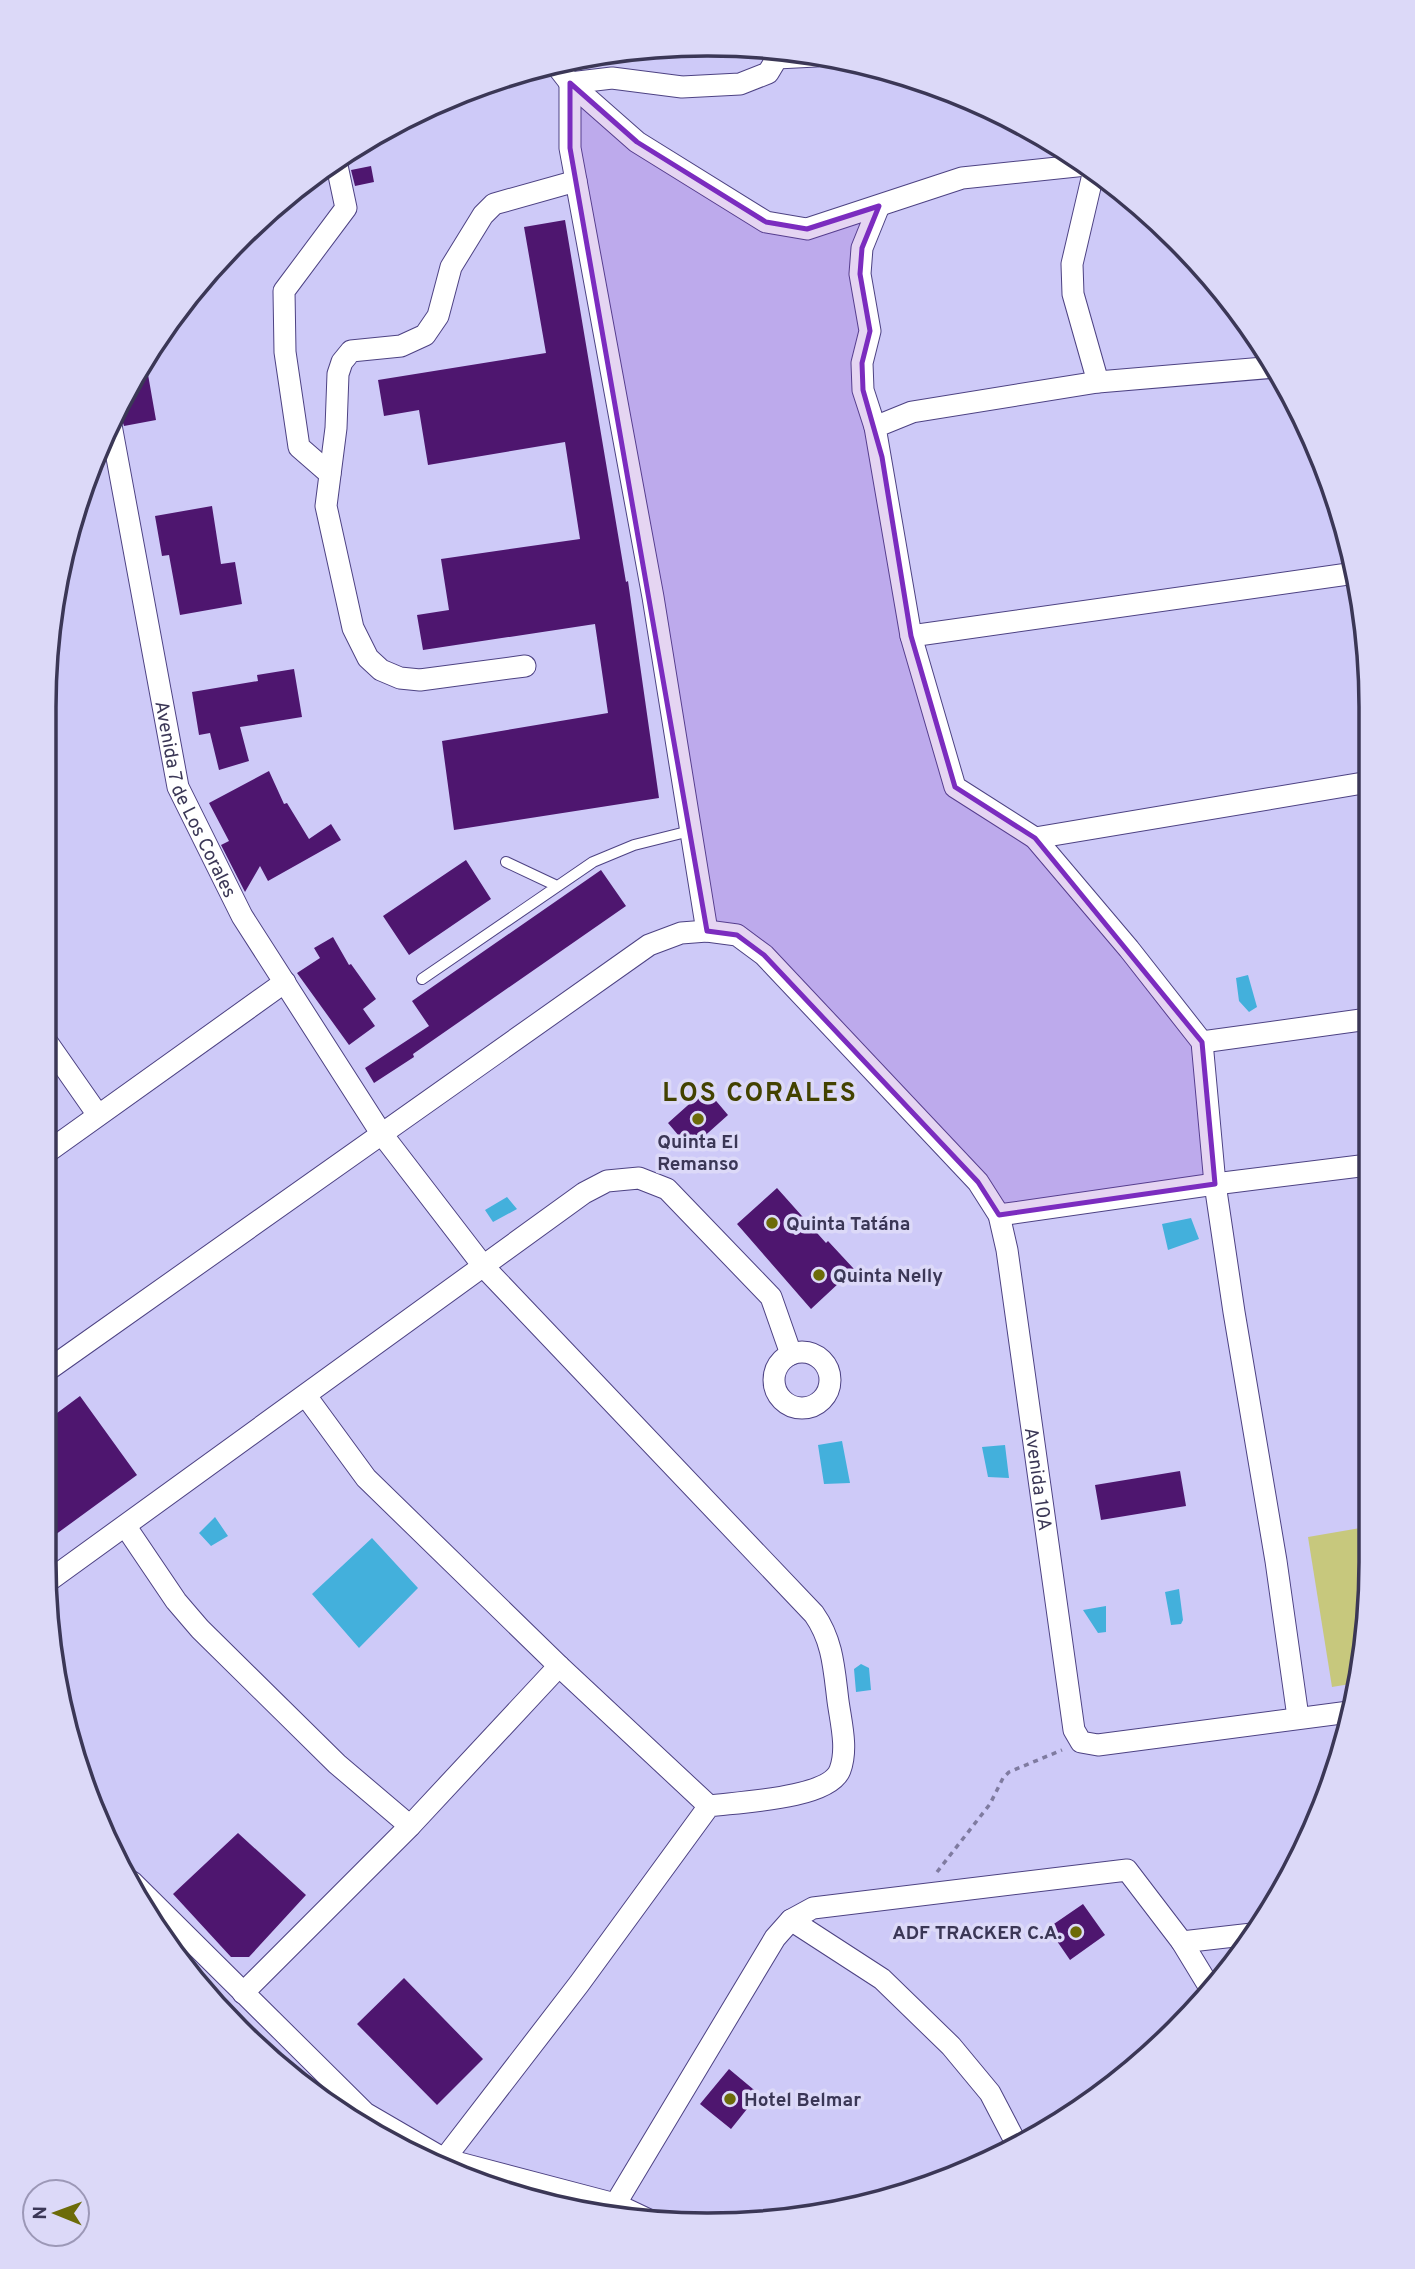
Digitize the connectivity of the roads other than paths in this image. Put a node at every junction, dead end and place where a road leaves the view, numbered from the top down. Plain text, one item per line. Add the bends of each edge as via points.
1 (777, 60) edge
2 (562, 73) edge
3 (569, 83) junction
4 (1070, 167) edge
5 (338, 172) edge
6 (576, 180) junction
7 (1091, 182) edge
8 (879, 206) junction
9 (1263, 368) edge
10 (1098, 382) junction
11 (875, 427) junction
12 (114, 440) edge
13 (330, 474) junction
14 (1345, 574) edge
15 (911, 636) junction
16 (525, 666) dead end
17 (1359, 784) edge
18 (690, 831) junction
19 (1035, 838) junction
20 (506, 862) dead end
21 (557, 887) junction
22 (706, 931) junction
23 (422, 979) dead end
24 (285, 982) junction
25 (1359, 1020) edge
26 (1202, 1042) junction
27 (56, 1055) edge
28 (98, 1115) junction
29 (381, 1133) junction
30 (56, 1146) edge
31 (1359, 1166) edge
32 (1215, 1184) junction
33 (999, 1215) junction
34 (484, 1267) junction
35 (791, 1354) dead end
36 (56, 1364) edge
37 (306, 1396) junction
38 (126, 1527) junction
39 (56, 1576) edge
40 (559, 1666) junction
41 (1341, 1713) edge
42 (1298, 1717) junction
43 (709, 1806) junction
44 (410, 1826) junction
45 (154, 1904) edge
46 (791, 1920) junction
47 (1240, 1935) edge
48 (1182, 1942) junction
49 (1206, 1981) edge
50 (243, 1993) junction
51 (1013, 2137) edge
52 (422, 2147) edge
53 (445, 2157) edge
54 (472, 2168) edge
55 (589, 2202) edge
56 (613, 2206) edge

1 - 3 street via 768,73 740,84 682,87 612,78
2 - 3 street
3 - 6 street via 570,148
3 - 8 street via 637,142 766,222 807,229
4 - 8 street via 962,178
5 - 13 street via 345,208 284,291 285,352 299,447
6 - 13 street via 494,204 483,215 451,267 438,316 425,335 401,346 351,351 338,374
6 - 18 street via 653,597
7 - 10 street via 1072,264 1073,294
8 - 11 street via 862,248 860,274 870,331 862,363 863,390
9 - 10 street
10 - 11 street via 912,412
11 - 15 street
12 - 24 street, Avenida 7 de Los Corales via 178,788 242,916
13 - 16 street via 326,506 353,628 368,658 381,670 420,680
14 - 15 street
15 - 19 street via 955,787
17 - 19 street
18 - 21 lane via 593,862
18 - 22 street
19 - 26 street
20 - 21 lane
21 - 23 lane
22 - 29 street, Avenida 10A via 681,933 649,944
22 - 33 street, Avenida 10A via 737,934 764,956 978,1182
24 - 28 street
24 - 29 street, Avenida 7 de Los Corales
25 - 26 street
26 - 32 street
27 - 28 street
28 - 30 street
29 - 34 street, Avenida 7 de Los Corales
29 - 36 street, Avenida 10A
31 - 32 street
32 - 33 street
32 - 42 street
33 - 42 street, Avenida 10A via 1074,1730 1081,1742 1098,1745
34 - 35 street via 584,1193 607,1181 639,1178 667,1189 771,1297
34 - 37 street
34 - 43 street, Avenida 7 de Los Corales via 825,1629 844,1751 840,1773 820,1790
37 - 38 street
37 - 40 street via 366,1478
38 - 39 street
38 - 44 street via 200,1629 337,1764
40 - 43 street
40 - 44 street
41 - 42 street
43 - 53 street
44 - 50 street
45 - 50 street
46 - 48 street via 813,1908 1126,1870
46 - 51 street via 882,1979 951,2046 990,2094
46 - 56 street via 775,1938
47 - 48 street
48 - 49 street
50 - 52 street via 365,2113
54 - 55 street

